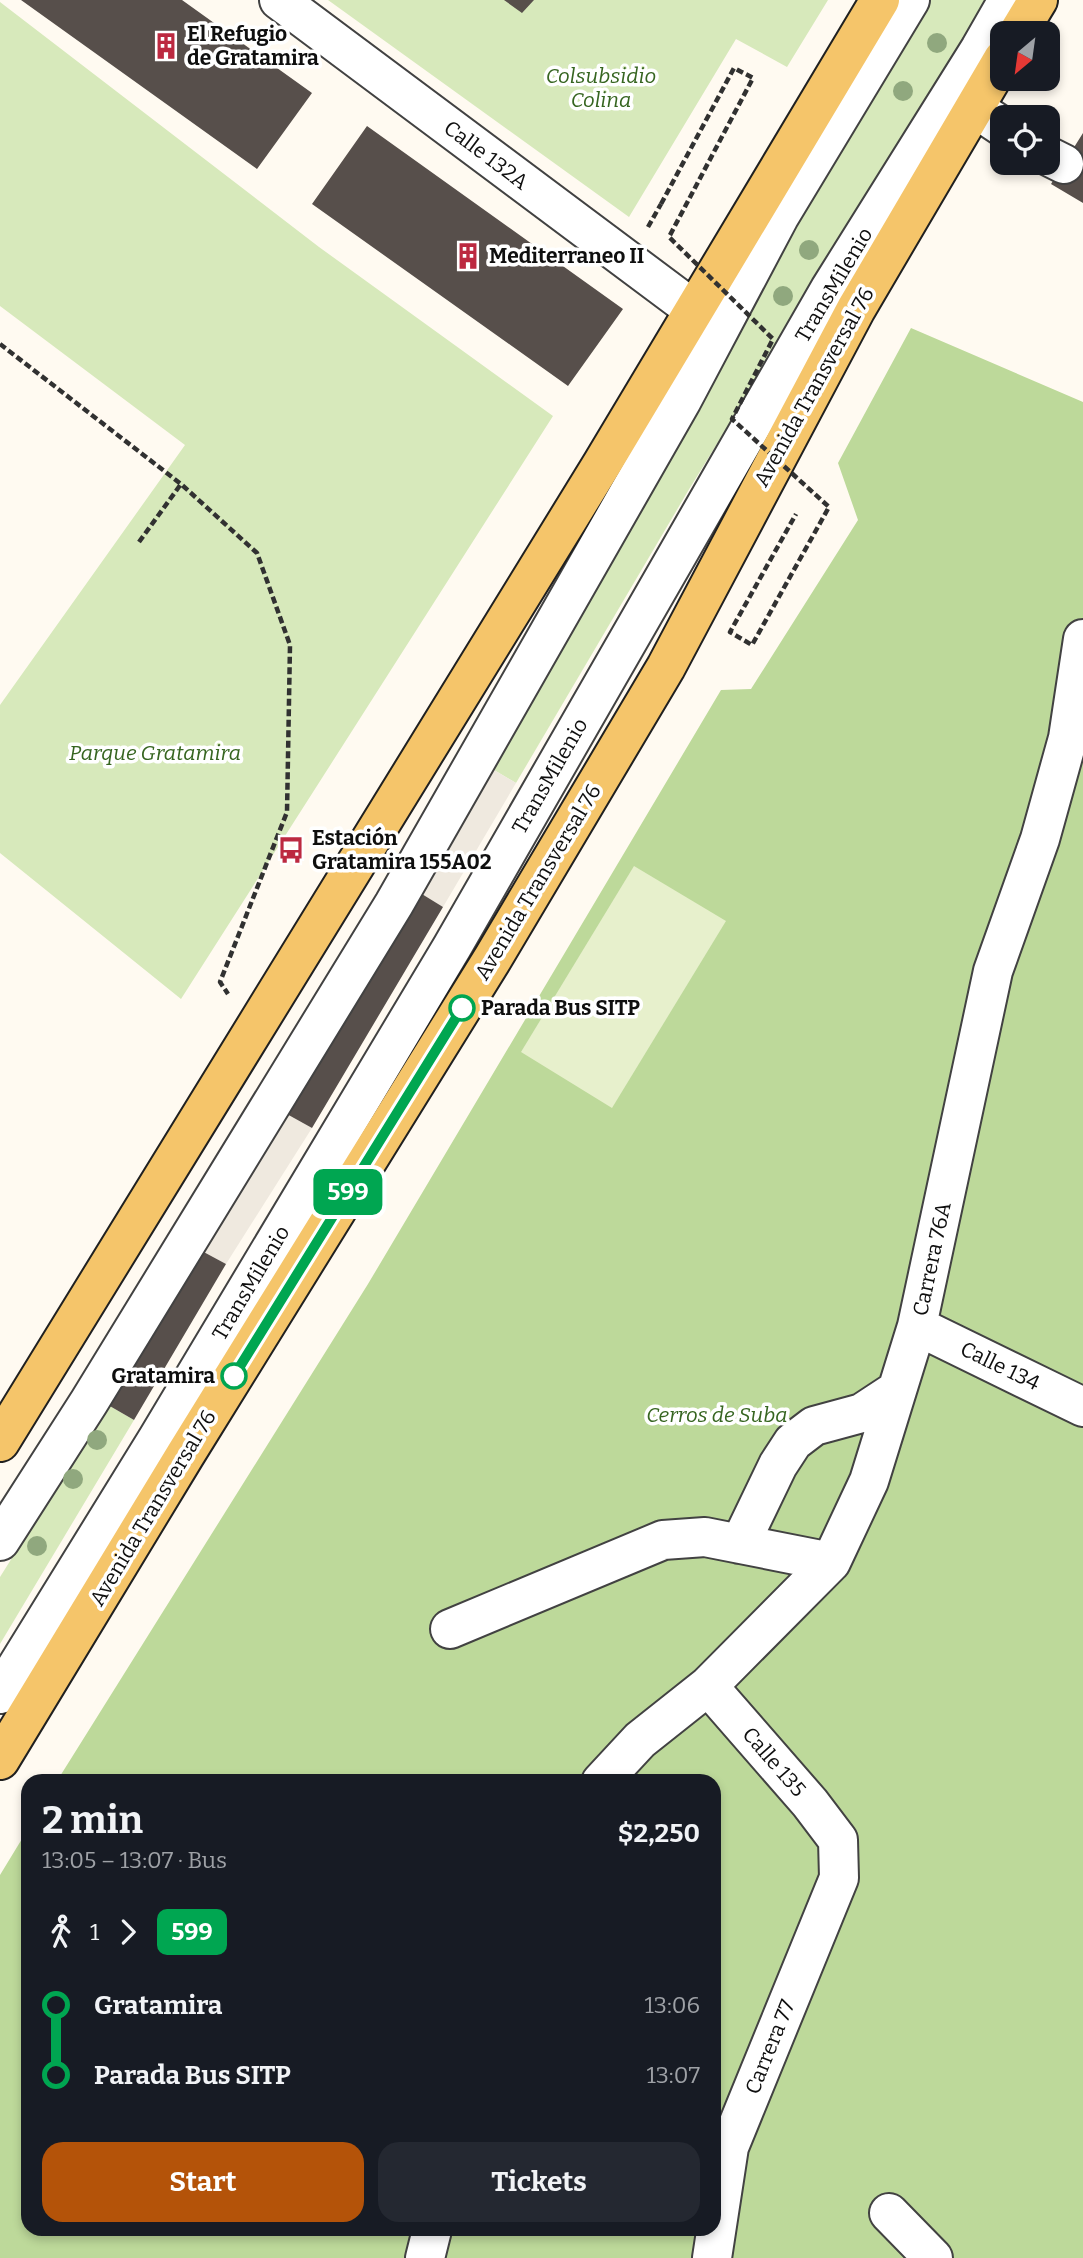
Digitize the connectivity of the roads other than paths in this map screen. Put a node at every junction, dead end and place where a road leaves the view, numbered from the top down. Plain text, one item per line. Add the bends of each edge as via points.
1 (279, 0) edge
2 (880, 0) edge
3 (909, 0) edge
4 (1009, 0) edge
5 (1038, 0) edge
6 (1025, 21) edge
7 (995, 91) edge
8 (988, 117) edge
9 (694, 310) junction
10 (1083, 639) edge
11 (917, 1326) junction
12 (897, 1390) junction
13 (1083, 1407) edge
14 (2, 1434) edge
15 (0, 1541) edge
16 (740, 1544) junction
17 (831, 1562) junction
18 (450, 1629) dead end
19 (708, 1686) junction
20 (0, 1694) edge
21 (0, 1760) edge
22 (608, 1774) edge
23 (838, 1840) joint
24 (721, 2199) edge
25 (889, 2213) dead end
26 (430, 2236) edge
27 (715, 2236) edge
28 (425, 2258) edge
29 (712, 2258) edge
30 (933, 2258) edge

1 - 9 street, Calle 132A
2 - 9 main road
3 - 15 street via 779,217 682,400 394,904
4 - 20 street, TransMilenio via 830,289 452,947
5 - 6 main road
7 - 8 main road, Avenida Transversal 76
8 - 21 main road, Avenida Transversal 76 via 856,309 659,678 494,958
9 - 14 main road
10 - 11 street, Carrera 76A via 1068,738 1040,839 993,971
11 - 12 street, Carrera 76A
11 - 13 street, Calle 134
12 - 16 street via 862,1413 814,1426 793,1442
12 - 17 street, Carrera 76A via 869,1481
16 - 17 street
16 - 18 street via 705,1537 663,1540
17 - 19 street, Carrera 76A
19 - 22 street, Carrera 76A via 640,1740
19 - 23 street, Calle 135
23 - 24 street, Carrera 77 via 839,1878 729,2147
25 - 30 street
26 - 28 street
27 - 29 street, Carrera 77

